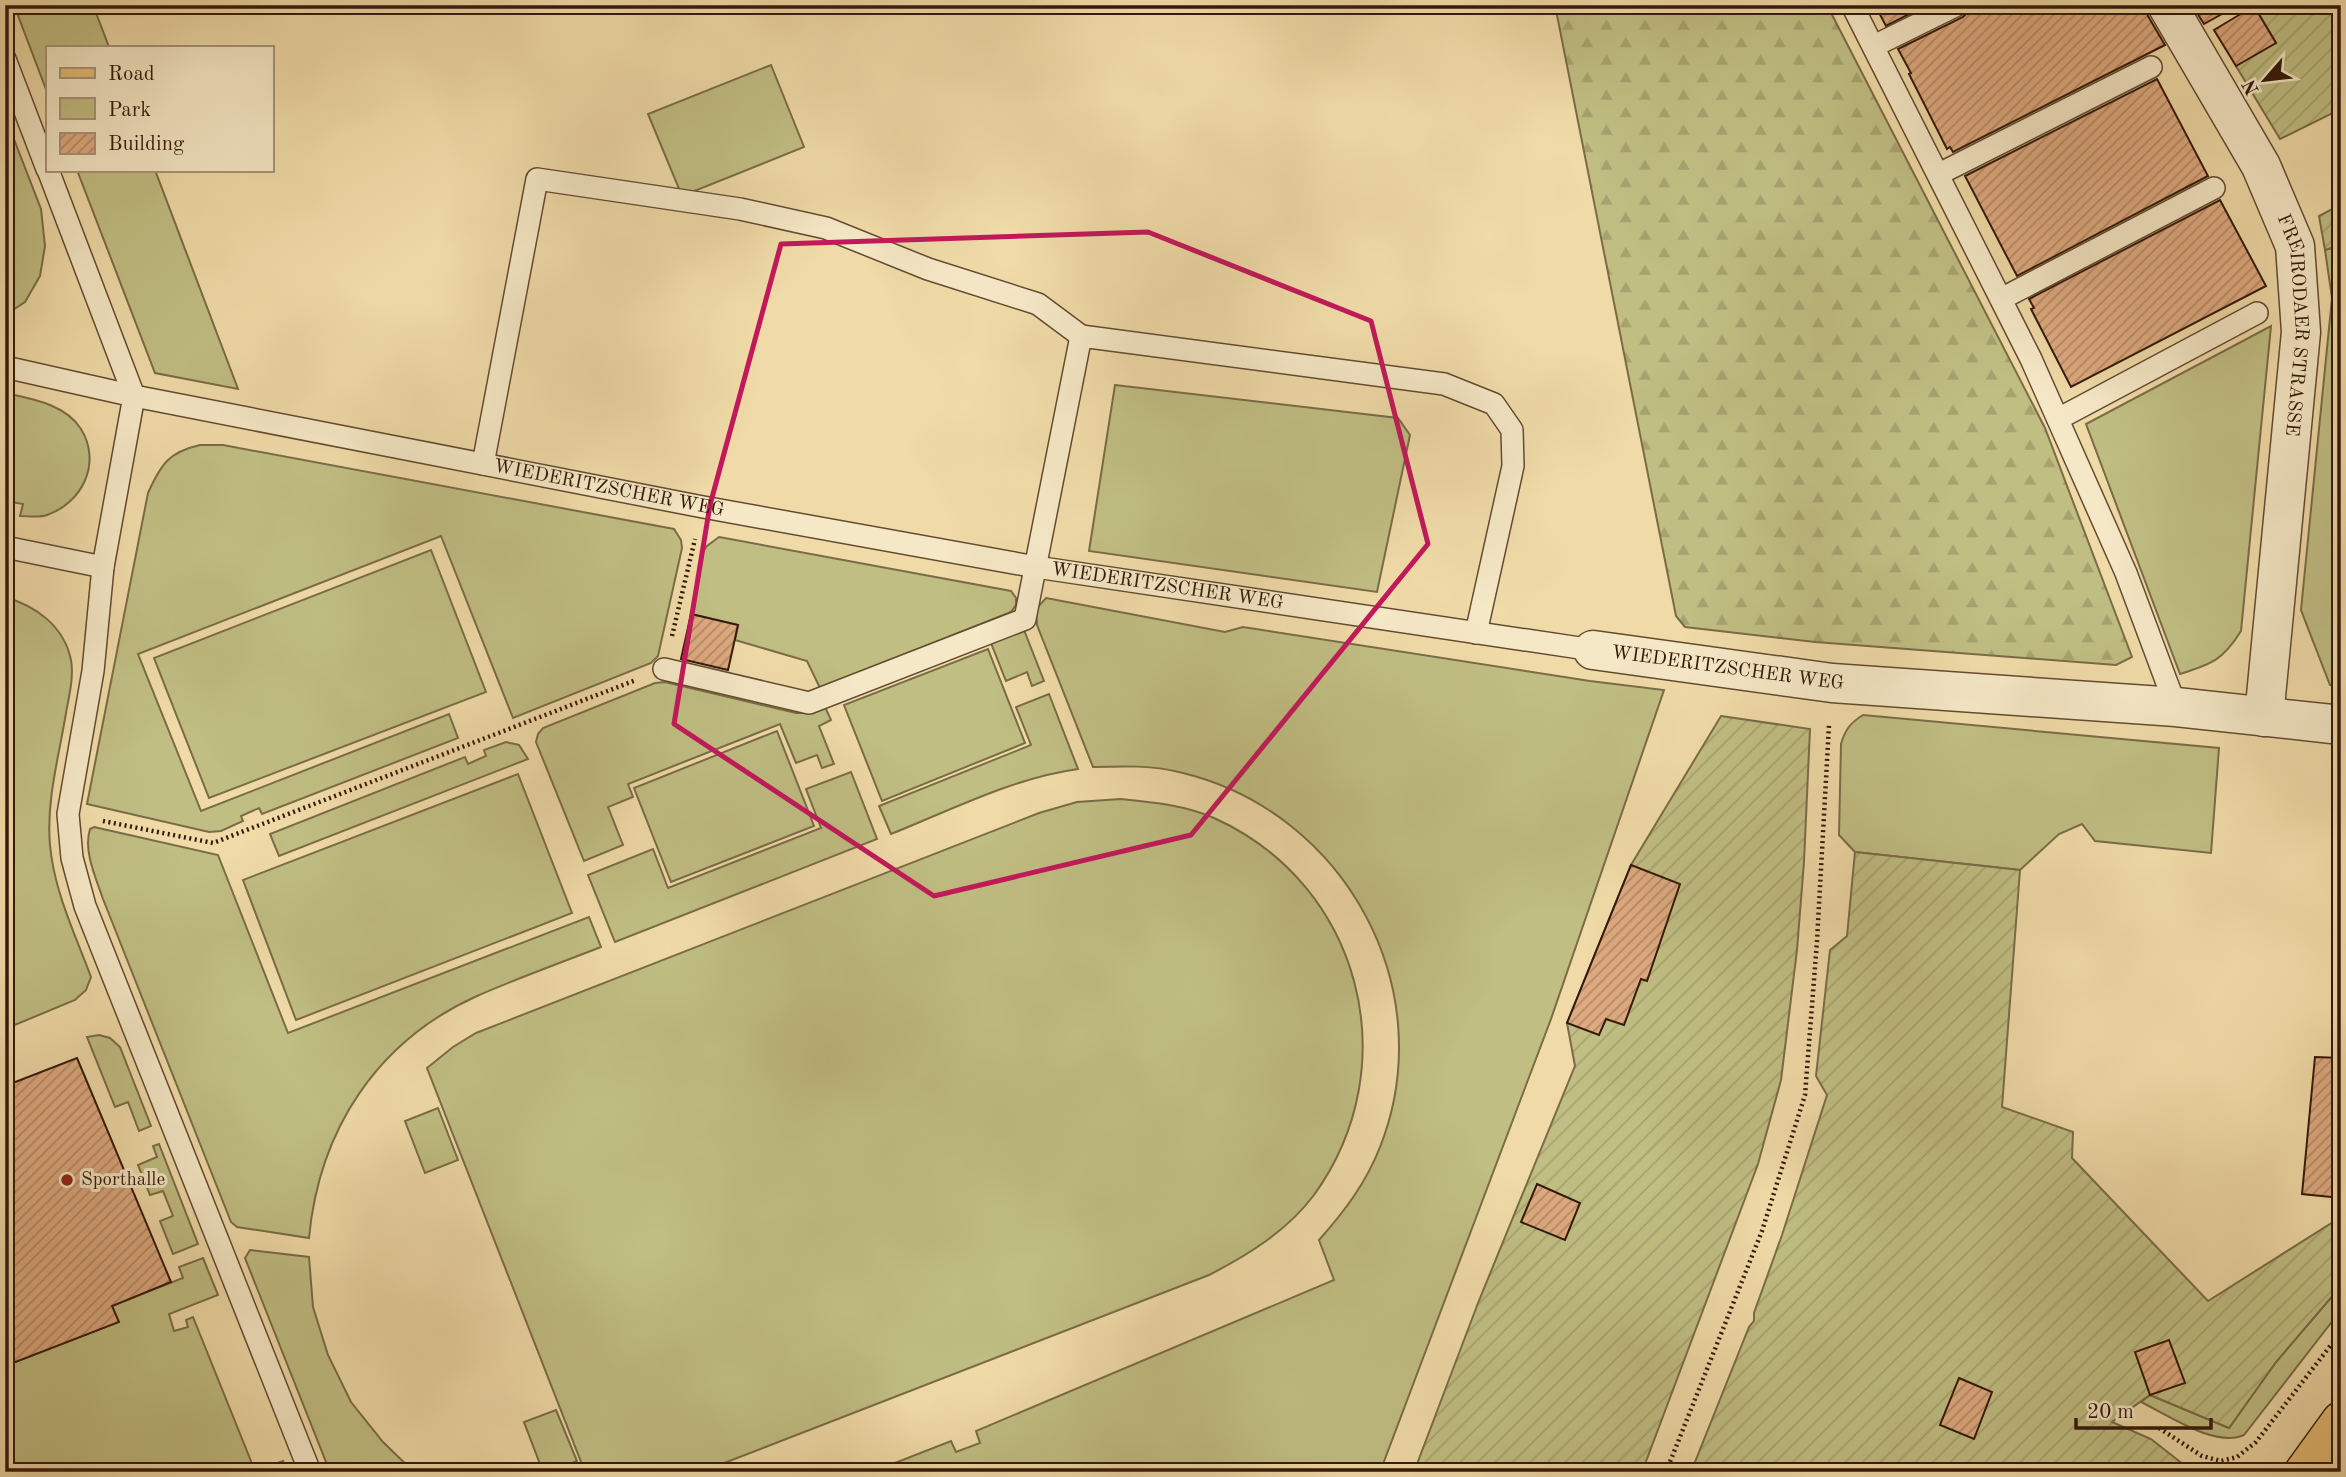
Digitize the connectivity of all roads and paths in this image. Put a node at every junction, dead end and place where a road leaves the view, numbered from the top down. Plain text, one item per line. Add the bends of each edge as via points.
1 (1852, 5) edge
2 (1956, 5) edge
3 (2167, 5) edge
4 (1874, 46) junction
5 (5, 59) edge
6 (2151, 67) dead end
7 (46, 166) edge
8 (48, 172) edge
9 (1939, 174) junction
10 (2214, 188) dead end
11 (2001, 299) junction
12 (2257, 313) dead end
13 (1081, 336) junction
14 (5, 367) edge
15 (134, 396) junction
16 (2058, 419) junction
17 (483, 464) junction
18 (703, 508) junction
19 (5, 547) edge
20 (103, 567) junction
21 (1037, 567) junction
22 (1476, 633) junction
23 (1593, 650) joint
24 (664, 669) junction
25 (2176, 707) junction
26 (2264, 717) junction
27 (2341, 724) edge
28 (1829, 730) dead end
29 (68, 814) junction
30 (2341, 1332) edge
31 (2341, 1421) edge
32 (2159, 1428) dead end
33 (310, 1472) edge
34 (1666, 1472) edge
35 (2304, 1472) edge

1 - 4 lane
2 - 4 lane
3 - 26 street, FREIRODAER STRASSE via 2261,166 2295,246 2301,332
4 - 9 lane
5 - 7 lane
6 - 9 lane
8 - 15 lane
9 - 11 lane
10 - 11 lane
11 - 16 lane
12 - 16 lane
13 - 17 lane via 1038,304 928,269 827,228 740,209 537,180
13 - 21 lane
13 - 22 lane via 1444,384 1494,404 1512,430 1513,466
14 - 15 lane, WIEDERITZSCHER WEG
15 - 17 lane, WIEDERITZSCHER WEG
15 - 20 lane
16 - 25 lane via 2126,573
17 - 18 lane, WIEDERITZSCHER WEG
18 - 21 lane, WIEDERITZSCHER WEG
18 - 24 path
19 - 20 lane
20 - 29 lane via 93,671
21 - 22 lane, WIEDERITZSCHER WEG
21 - 24 lane via 1025,619 808,703
22 - 23 lane, WIEDERITZSCHER WEG
23 - 25 street, WIEDERITZSCHER WEG via 1832,683
24 - 29 path via 213,843
25 - 26 street, WIEDERITZSCHER WEG
26 - 27 street, WIEDERITZSCHER WEG
28 - 34 path via 1805,1095 1762,1231
29 - 33 lane via 72,859 85,906
30 - 32 path via 2256,1443 2237,1457 2221,1461 2202,1456
31 - 35 main road

